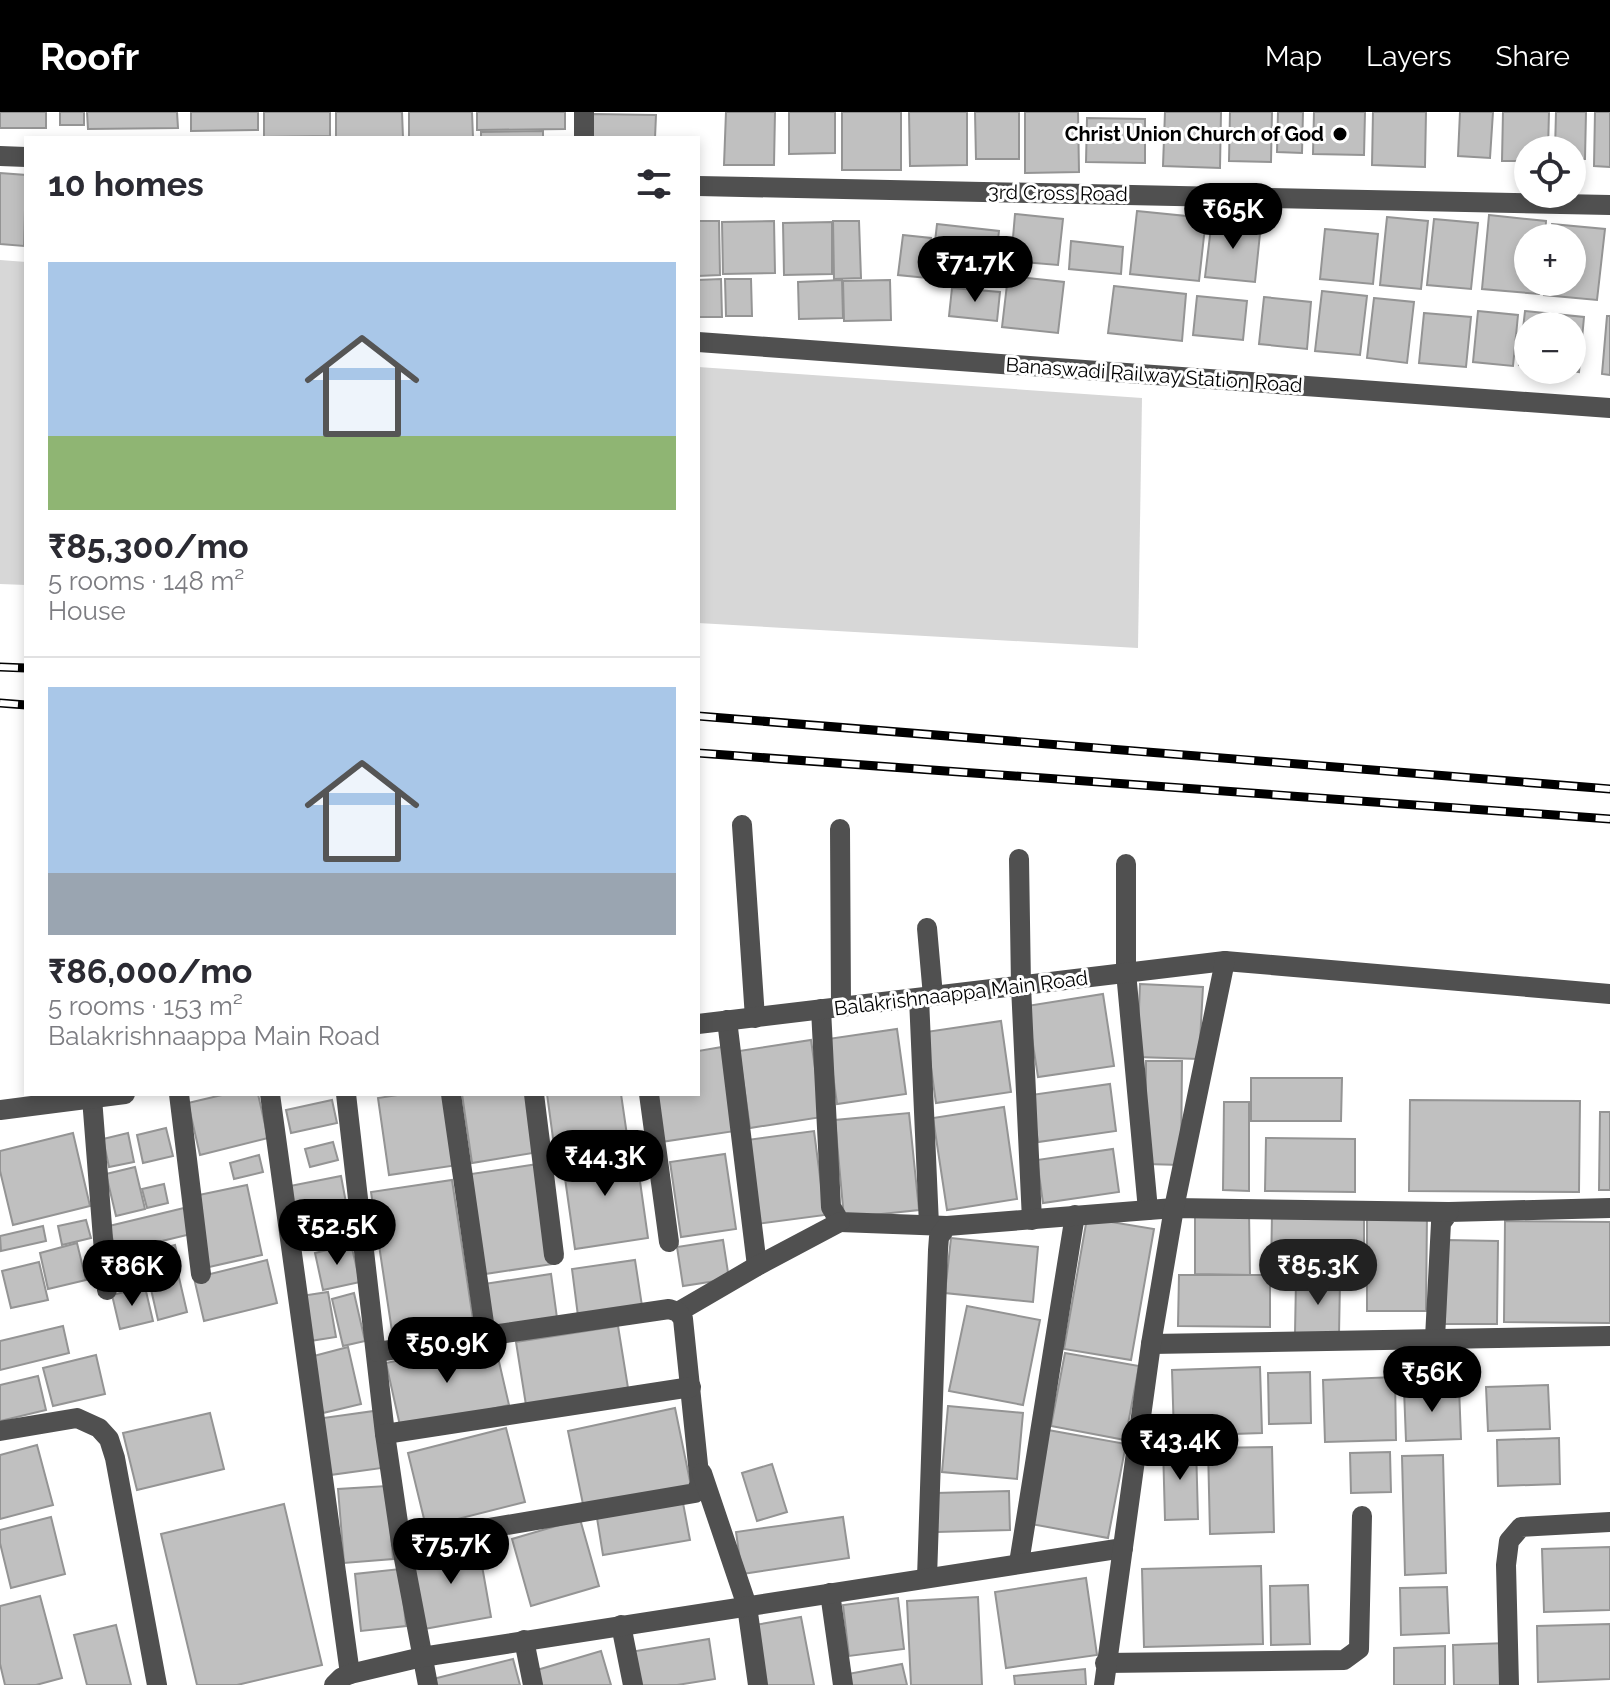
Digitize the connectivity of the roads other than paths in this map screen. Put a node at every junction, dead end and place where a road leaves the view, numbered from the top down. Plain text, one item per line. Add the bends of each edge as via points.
1 (584, 112) edge
2 (584, 136) edge
3 (0, 156) edge
4 (24, 157) edge
5 (700, 186) edge
6 (1610, 205) edge
7 (700, 342) edge
8 (1610, 408) edge
9 (742, 825) dead end
10 (840, 829) dead end
11 (1019, 859) dead end
12 (1126, 864) dead end
13 (927, 928) dead end
14 (1225, 961) junction
15 (1126, 972) junction
16 (1021, 986) junction
17 (1610, 994) edge
18 (926, 997) junction
19 (831, 1008) junction
20 (755, 1018) junction
21 (727, 1020) junction
22 (700, 1024) edge
23 (108, 1096) edge
24 (179, 1096) edge
25 (270, 1096) edge
26 (346, 1096) edge
27 (451, 1096) edge
28 (534, 1096) edge
29 (649, 1096) edge
30 (92, 1098) junction
31 (0, 1110) edge
32 (1174, 1208) junction
33 (1610, 1208) edge
34 (1148, 1210) junction
35 (1449, 1212) junction
36 (1075, 1215) junction
37 (1032, 1220) junction
38 (840, 1222) junction
39 (938, 1226) junction
40 (669, 1242) dead end
41 (554, 1255) dead end
42 (757, 1266) junction
43 (201, 1274) dead end
44 (107, 1290) dead end
45 (678, 1312) junction
46 (1610, 1336) edge
47 (486, 1337) junction
48 (1435, 1338) junction
49 (1151, 1344) junction
50 (377, 1352) junction
51 (691, 1387) junction
52 (0, 1431) edge
53 (385, 1434) junction
54 (698, 1464) junction
55 (1362, 1516) dead end
56 (1610, 1522) edge
57 (401, 1543) junction
58 (1123, 1548) junction
59 (1019, 1563) junction
60 (927, 1578) junction
61 (830, 1593) junction
62 (747, 1606) junction
63 (621, 1625) junction
64 (524, 1640) junction
65 (422, 1657) junction
66 (1105, 1663) junction
67 (342, 1680) edge
68 (157, 1685) edge
69 (428, 1685) edge
70 (533, 1685) edge
71 (633, 1685) edge
72 (758, 1685) edge
73 (843, 1685) edge
74 (1104, 1685) edge
75 (1509, 1685) edge

1 - 2 street
3 - 4 street
5 - 6 street, 3rd Cross Road
7 - 8 street, Banaswadi Railway Station Road
9 - 20 street
10 - 19 street
11 - 16 street
12 - 15 street
13 - 18 street
14 - 15 street, Balakrishnaappa Main Road
14 - 17 street, Balakrishnaappa Main Road
14 - 32 street
15 - 16 street, Balakrishnaappa Main Road
15 - 34 street
16 - 18 street, Balakrishnaappa Main Road
16 - 37 street
18 - 19 street, Balakrishnaappa Main Road
18 - 39 street
19 - 20 street, Balakrishnaappa Main Road
19 - 38 street via 831,1207
20 - 21 street, Balakrishnaappa Main Road
21 - 22 street, Balakrishnaappa Main Road
21 - 42 street
23 - 30 street
24 - 43 street
25 - 67 street
26 - 50 street
27 - 47 street
28 - 41 street
29 - 40 street
30 - 31 street
30 - 44 street
32 - 34 street
32 - 35 street
32 - 49 street
33 - 35 street
34 - 36 street
35 - 48 street via 1441,1223
36 - 37 street
36 - 59 street
37 - 39 street
38 - 39 street
38 - 42 street
39 - 60 street
42 - 45 street
45 - 47 street via 669,1309
45 - 51 street
46 - 48 street
47 - 50 street
48 - 49 street
49 - 58 street
50 - 53 street
51 - 53 street
51 - 54 street
52 - 68 street via 77,1418 109,1439
53 - 57 street
54 - 57 street via 700,1484 695,1493
54 - 62 street
55 - 66 street via 1359,1649 1350,1658
56 - 75 street via 1521,1527 1509,1541
57 - 65 street
58 - 59 street
58 - 66 street
59 - 60 street
60 - 61 street
61 - 62 street
61 - 73 street
62 - 63 street
62 - 72 street
63 - 64 street
63 - 71 street
64 - 65 street
64 - 70 street
65 - 67 street
65 - 69 street
66 - 74 street

